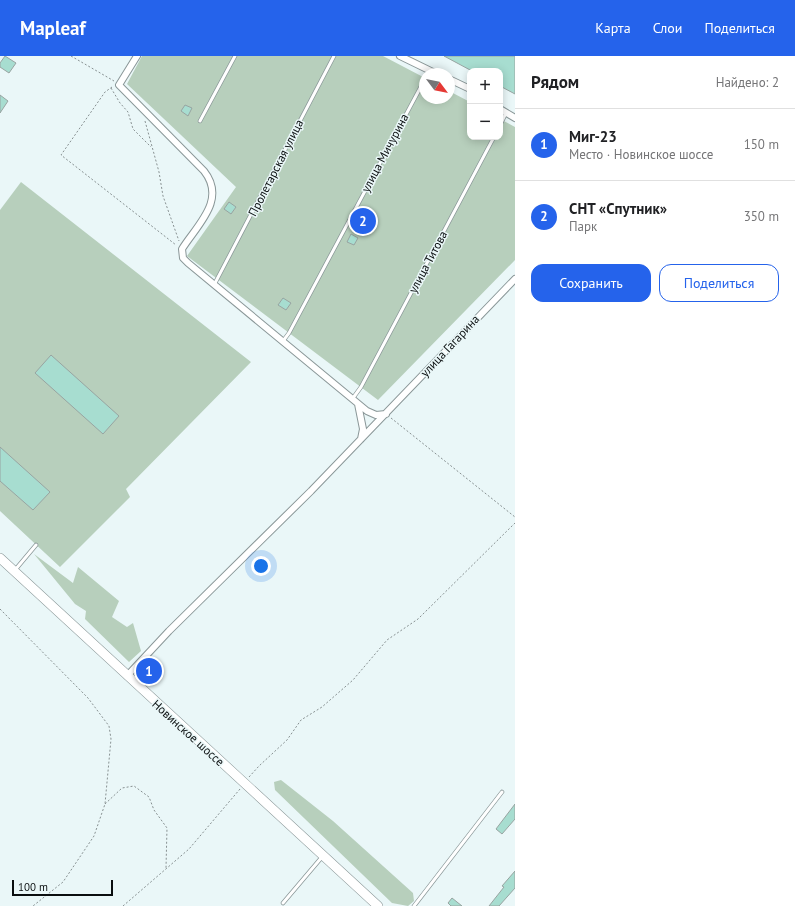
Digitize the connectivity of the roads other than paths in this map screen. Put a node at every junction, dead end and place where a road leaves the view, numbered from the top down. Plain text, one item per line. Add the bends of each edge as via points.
1 (137, 56) edge
2 (235, 56) edge
3 (334, 56) edge
4 (400, 56) edge
5 (421, 68) edge
6 (455, 82) edge
7 (467, 88) edge
8 (419, 90) edge
9 (503, 110) edge
10 (506, 113) junction
11 (515, 118) edge
12 (503, 120) edge
13 (200, 121) dead end
14 (492, 140) edge
15 (515, 279) edge
16 (214, 286) junction
17 (283, 341) junction
18 (353, 398) junction
19 (358, 404) junction
20 (386, 414) junction
21 (360, 440) junction
22 (36, 545) dead end
23 (0, 558) edge
24 (14, 571) junction
25 (127, 676) junction
26 (502, 792) dead end
27 (323, 856) junction
28 (283, 903) dead end
29 (378, 906) edge
30 (414, 906) edge

1 - 16 street via 121,82 204,171 213,184 213,201 182,249 183,258 188,264
2 - 13 lane
3 - 16 lane, Пролетарская улица
4 - 5 street
6 - 7 street
8 - 17 lane, улица Мичурина
9 - 10 street
10 - 11 street
10 - 12 lane
14 - 18 lane, улица Титова via 362,387
15 - 20 street, улица Гагарина
16 - 17 street
17 - 18 street
18 - 19 street
19 - 20 street via 376,415
19 - 21 street via 363,429
20 - 21 street, улица Гагарина
21 - 25 street, улица Гагарина
22 - 24 lane
23 - 24 main road, Новинское шоссе
24 - 25 main road, Новинское шоссе
25 - 27 main road, Новинское шоссе
26 - 30 lane
27 - 28 lane
27 - 29 main road, Новинское шоссе

